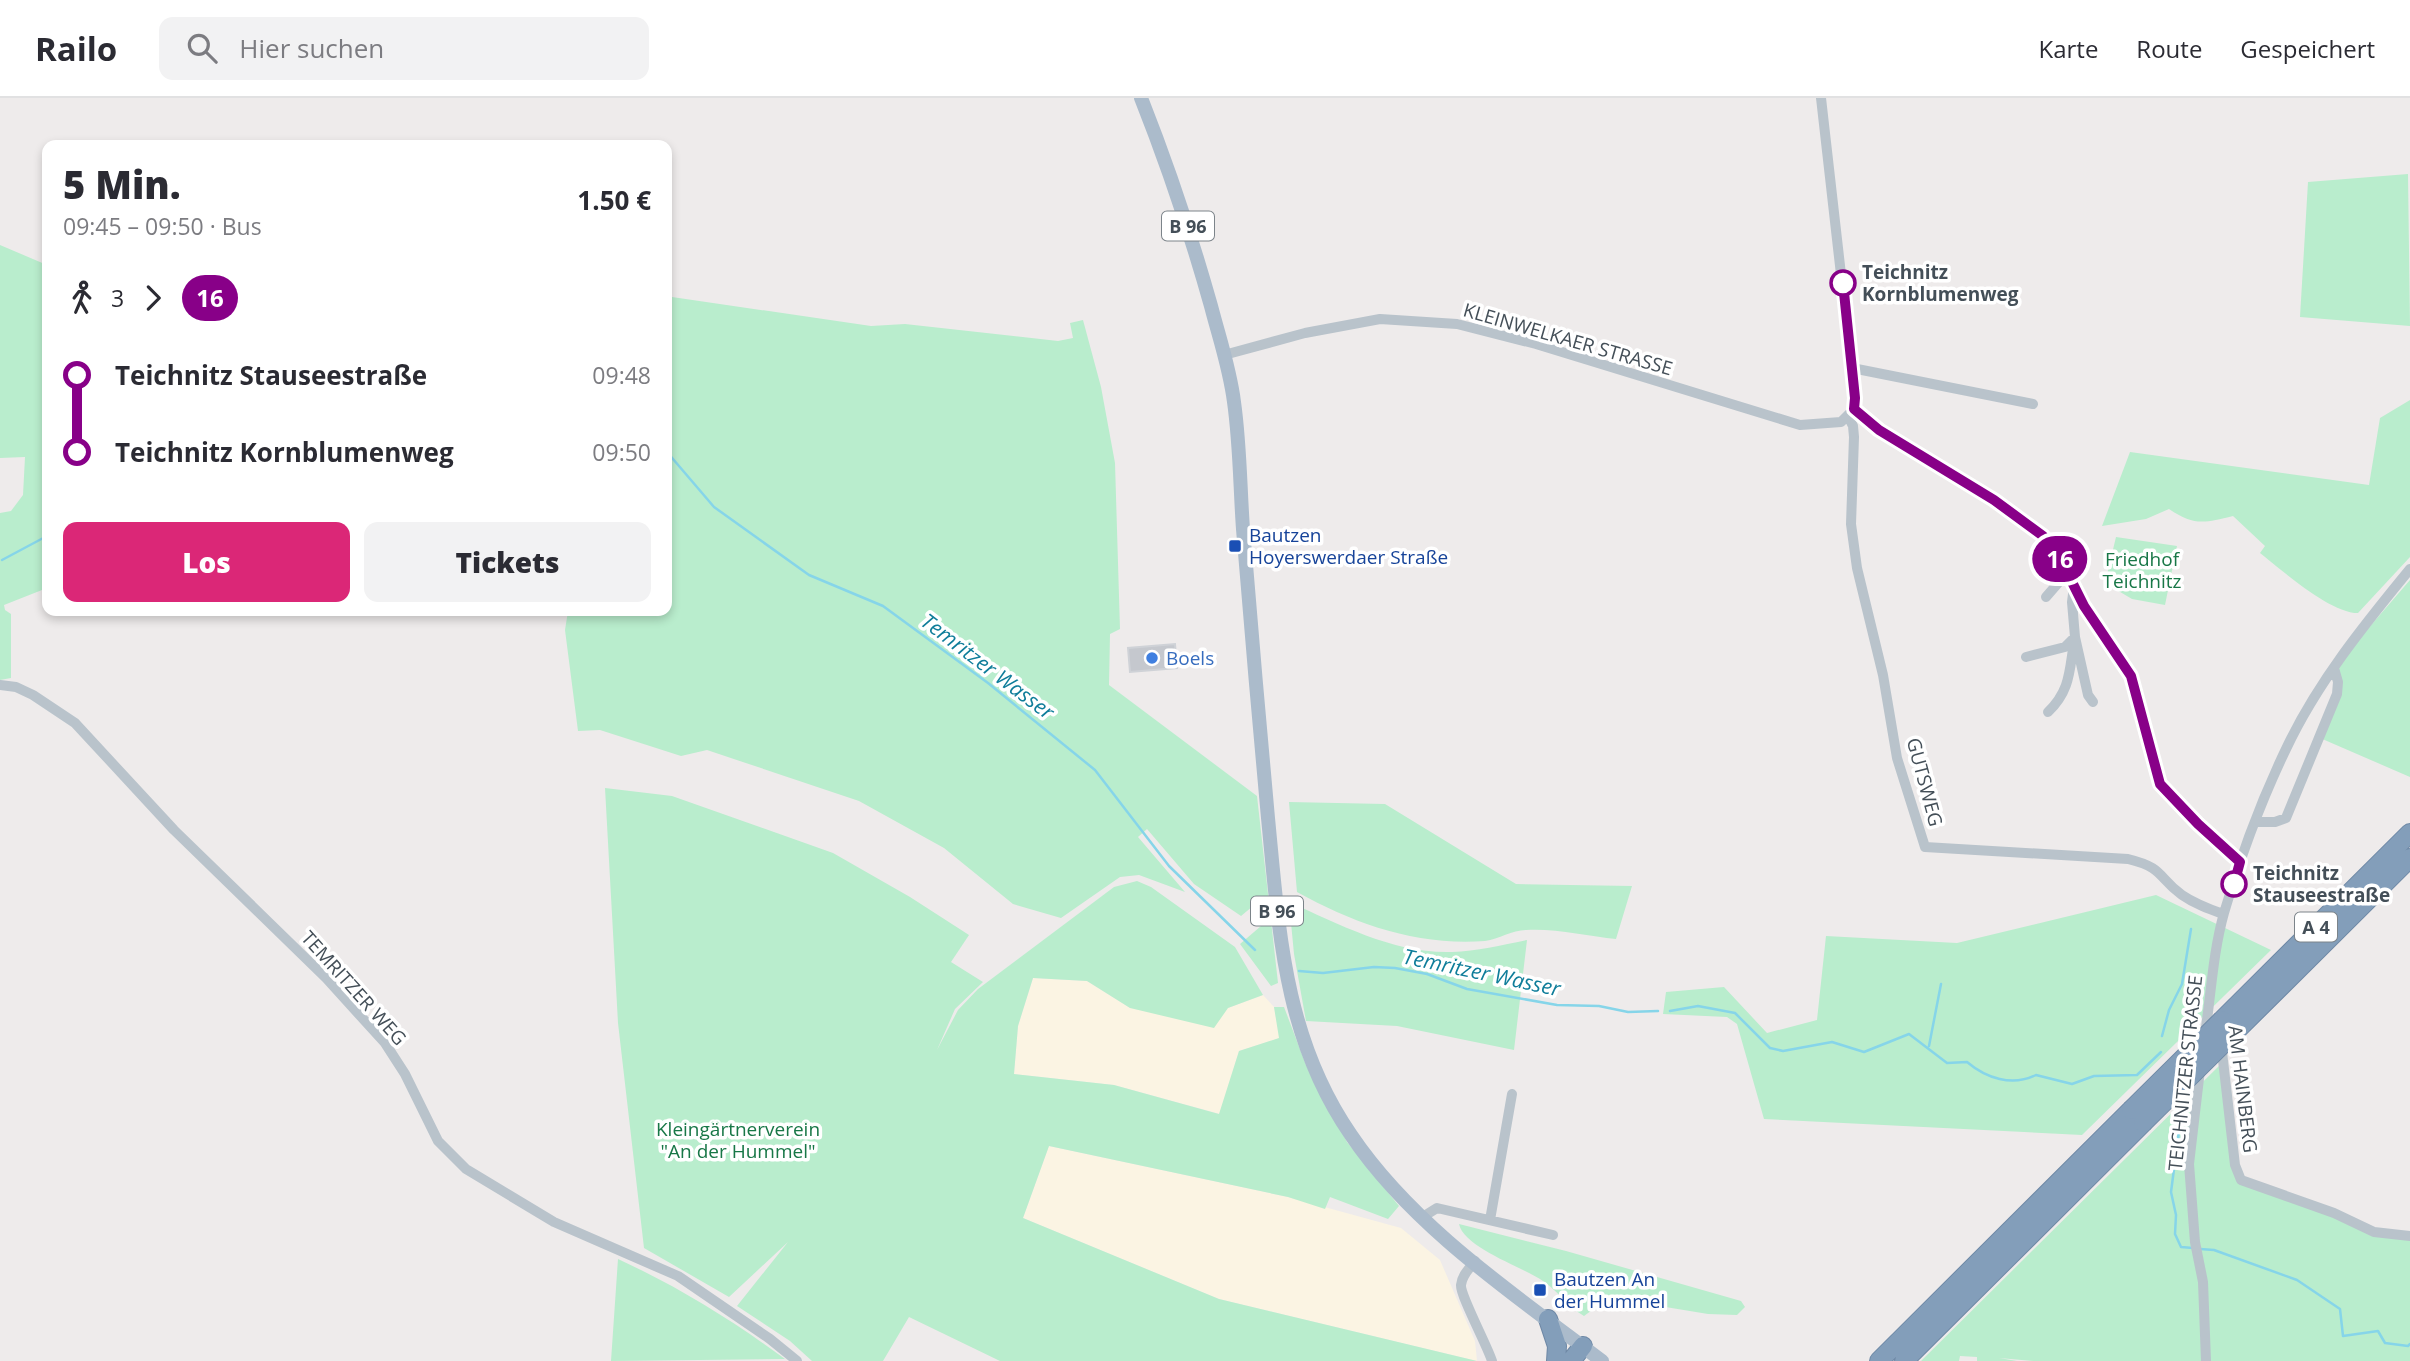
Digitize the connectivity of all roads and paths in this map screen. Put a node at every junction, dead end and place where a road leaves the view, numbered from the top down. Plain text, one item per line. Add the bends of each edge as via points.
1 (1141, 98) edge
2 (1821, 98) edge
3 (1224, 355) junction
4 (1852, 368) junction
5 (2033, 404) dead end
6 (1851, 412) junction
7 (2064, 566) junction
8 (2410, 569) edge
9 (2074, 586) junction
10 (2046, 597) dead end
11 (2075, 637) junction
12 (2026, 657) dead end
13 (2334, 668) junction
14 (0, 685) edge
15 (2067, 688) junction
16 (2086, 688) junction
17 (2093, 702) dead end
18 (2048, 712) dead end
19 (2256, 822) junction
20 (2410, 833) edge
21 (2410, 858) edge
22 (2240, 862) junction
23 (2224, 914) junction
24 (2211, 990) junction
25 (2228, 1027) junction
26 (1513, 1094) dead end
27 (2137, 1116) junction
28 (1421, 1218) junction
29 (1490, 1220) junction
30 (1553, 1235) dead end
31 (2410, 1236) edge
32 (1475, 1261) junction
33 (1548, 1319) junction
34 (1583, 1346) junction
35 (797, 1361) edge
36 (1492, 1361) edge
37 (1556, 1361) edge
38 (1571, 1361) edge
39 (1602, 1361) edge
40 (1879, 1361) edge
41 (1904, 1361) edge
42 (2206, 1361) edge

1 - 3 main road, B 96 via 1177,192
2 - 4 street
3 - 6 street, KLEINWELKAER STRASSE via 1380,319 1457,324 1800,425 1841,422
3 - 28 main road, B 96 via 1234,402 1281,954 1291,1002 1309,1058 1349,1133
4 - 5 street
4 - 6 street
6 - 7 street via 2018,517 2043,536
6 - 23 street, GUTSWEG via 1857,568 1897,758 1925,847 2128,859 2157,869 2184,897
7 - 9 street
7 - 10 street via 2059,582
8 - 13 street, TEICHNITZER STRASSE
9 - 11 street
9 - 22 street via 2131,676 2160,784
11 - 12 street via 2066,647
11 - 15 street
11 - 16 street
13 - 19 street, TEICHNITZER STRASSE via 2286,749
13 - 19 street via 2337,694 2286,818
14 - 35 street, TEMRITZER WEG via 33,695 75,723 174,830 326,978 385,1043 450,1156 554,1222 678,1276
15 - 16 street
15 - 18 street
16 - 17 street
19 - 22 street, TEICHNITZER STRASSE
20 - 25 highway, A 4
21 - 25 highway, A 4
22 - 23 street, TEICHNITZER STRASSE
23 - 24 street, TEICHNITZER STRASSE
24 - 31 street, AM HAINBERG via 2235,1165 2241,1180 2374,1232
24 - 42 street, TEICHNITZER STRASSE via 2189,1164 2203,1282
25 - 27 highway, A 4, bridge
26 - 29 street
27 - 40 highway, A 4
27 - 41 highway, A 4
28 - 29 street via 1437,1208
28 - 32 main road, B 96
29 - 30 street
32 - 33 main road, B 96
32 - 36 street via 1463,1275 1460,1288
33 - 34 main road, B 96
33 - 37 highway via 1558,1346
34 - 38 highway
34 - 39 main road, B 96

